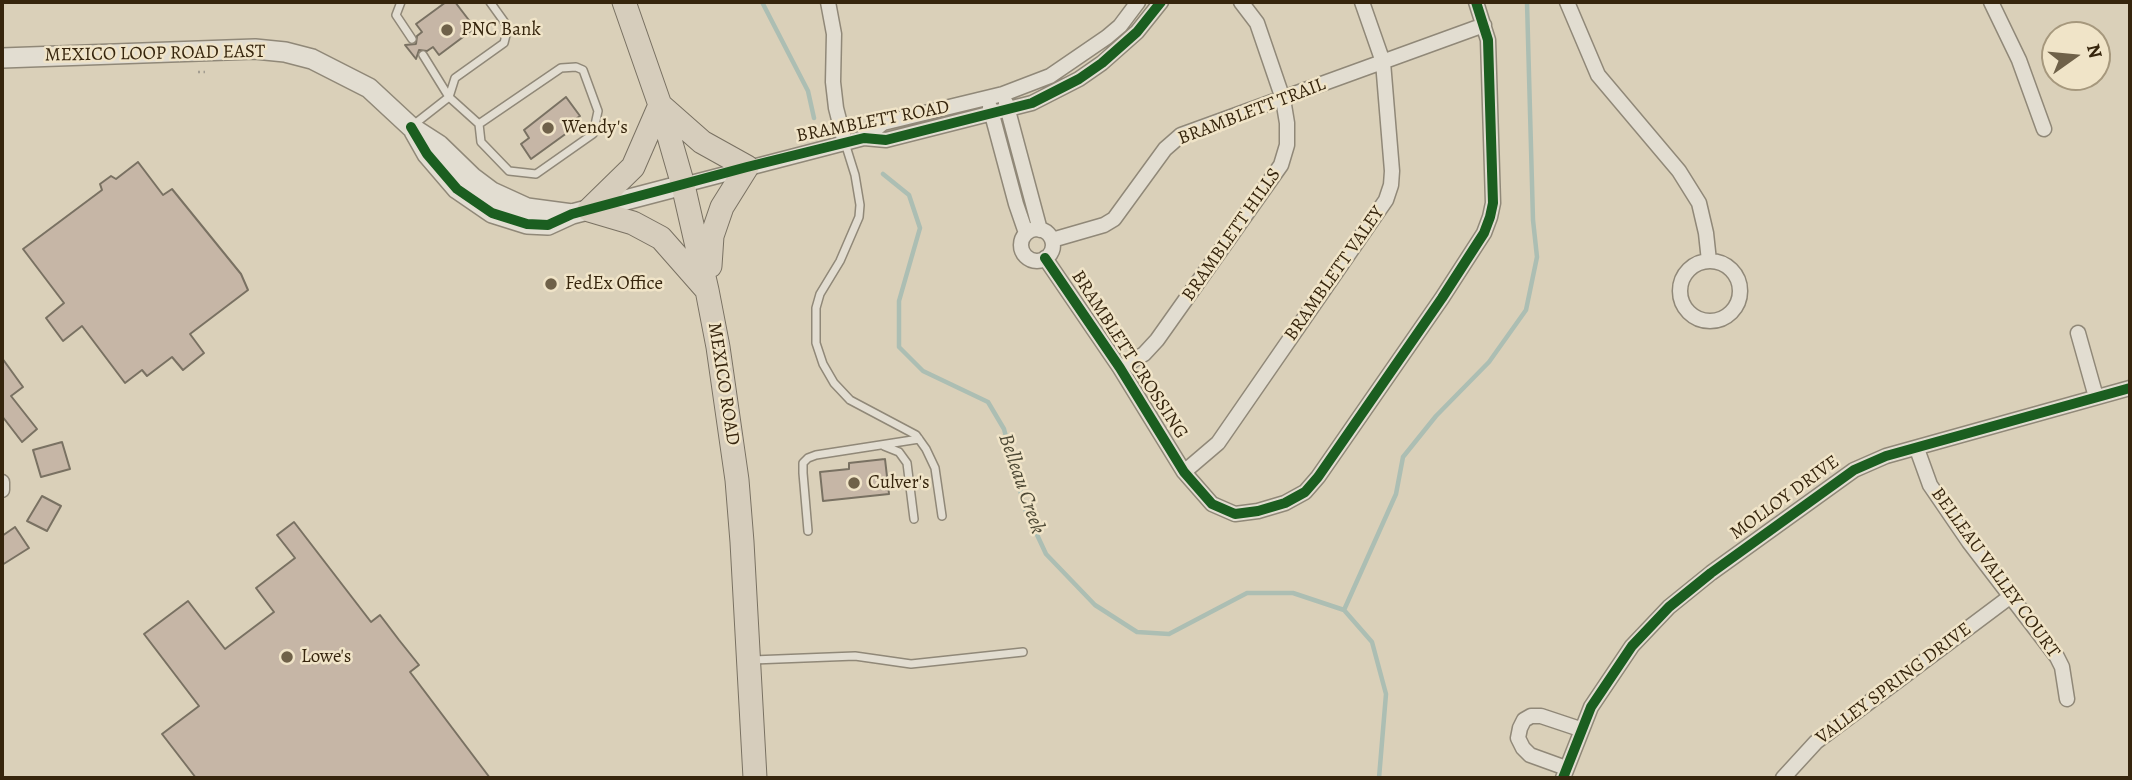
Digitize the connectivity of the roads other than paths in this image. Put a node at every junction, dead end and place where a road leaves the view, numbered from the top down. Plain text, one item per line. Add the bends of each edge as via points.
1 (401, 2) edge
2 (490, 2) edge
3 (624, 2) edge
4 (828, 2) edge
5 (1138, 2) edge
6 (1161, 2) edge
7 (1241, 2) edge
8 (1362, 2) edge
9 (1476, 2) edge
10 (1567, 2) edge
11 (1991, 2) edge
12 (1484, 25) junction
13 (412, 39) dead end
14 (423, 55) dead end
15 (2, 58) edge
16 (1383, 62) junction
17 (1003, 94) junction
18 (449, 97) junction
19 (988, 98) junction
20 (1283, 99) junction
21 (660, 105) junction
22 (1008, 110) junction
23 (992, 114) junction
24 (479, 124) junction
25 (411, 127) junction
26 (2044, 129) dead end
27 (864, 138) junction
28 (845, 143) junction
29 (747, 167) junction
30 (683, 185) junction
31 (581, 212) junction
32 (1033, 231) junction
33 (1052, 240) junction
34 (1045, 258) junction
35 (1709, 261) junction
36 (708, 290) junction
37 (2078, 333) dead end
38 (1120, 368) junction
39 (2130, 388) edge
40 (2096, 397) junction
41 (919, 439) junction
42 (880, 445) junction
43 (1917, 449) junction
44 (1184, 472) junction
45 (2, 482) edge
46 (2, 490) edge
47 (942, 516) dead end
48 (914, 519) dead end
49 (808, 531) dead end
50 (2011, 596) junction
51 (1023, 652) dead end
52 (748, 660) junction
53 (2067, 699) dead end
54 (1580, 729) junction
55 (1564, 773) edge
56 (755, 778) edge
57 (1783, 778) edge

1 - 13 lane via 396,15
2 - 18 lane via 508,27 504,43 455,78
3 - 21 main road, MEXICO ROAD
4 - 28 street via 834,34 836,108
5 - 17 street, BRAMBLETT ROAD via 1120,26 1089,52 1050,76
6 - 22 street, BRAMBLETT ROAD via 1137,32 1102,63 1055,93
7 - 20 street, BRAMBLETT HILLS via 1257,23
8 - 16 street, BRAMBLETT VALEY
9 - 12 street, BRAMBLETT CROSSING
10 - 35 street via 1598,75 1694,195
11 - 26 street via 2016,50
12 - 16 street, BRAMBLETT TRAIL
12 - 44 street, BRAMBLETT CROSSING via 1492,210 1484,233 1442,298 1305,492 1285,503 1235,514 1212,504
14 - 18 lane
15 - 25 street, MEXICO LOOP ROAD EAST via 242,49 285,52 312,59 369,88
16 - 20 street, BRAMBLETT TRAIL
16 - 44 street, BRAMBLETT VALEY via 1392,171 1386,200 1218,443
17 - 19 street, BRAMBLETT ROAD
17 - 22 street
18 - 24 lane
18 - 25 lane
19 - 23 street
19 - 27 street, BRAMBLETT ROAD via 883,123
20 - 33 street, BRAMBLETT TRAIL via 1181,135 1165,149 1114,219
20 - 38 street, BRAMBLETT HILLS via 1287,145 1281,165 1151,347
21 - 29 main road via 702,142
21 - 30 main road, MEXICO ROAD
21 - 31 main road via 633,167
22 - 23 street, BRAMBLETT ROAD
22 - 32 street
23 - 27 street, BRAMBLETT ROAD via 886,140
23 - 32 street via 1016,204
24 - 24 lane via 481,142 509,171 536,174 593,134 598,111 583,70 561,68
25 - 31 street, MEXICO LOOP ROAD EAST via 457,189 492,213 548,225
27 - 28 street, BRAMBLETT ROAD
28 - 29 street, BRAMBLETT ROAD
28 - 41 lane via 858,190 859,217 820,294 816,343 834,383 850,400
29 - 30 street, BRAMBLETT ROAD
29 - 36 main road via 722,207 712,236
30 - 31 street, MEXICO LOOP ROAD EAST
30 - 36 main road, MEXICO ROAD
31 - 36 main road via 633,223 661,238
32 - 33 street via 1049,234
32 - 34 street via 1021,244 1025,256 1036,261
33 - 34 street
34 - 38 street, BRAMBLETT CROSSING
35 - 35 street via 1685,274 1680,294 1695,318 1714,321 1737,305 1740,286 1730,268
36 - 52 main road, MEXICO ROAD via 737,480
37 - 40 street
38 - 44 street, BRAMBLETT CROSSING
39 - 40 street, MOLLOY DRIVE
40 - 43 street, MOLLOY DRIVE
41 - 42 lane
41 - 47 lane via 935,468
42 - 48 lane via 899,452 907,463
42 - 49 lane via 816,455 803,463
43 - 50 street, BELLEAU VALLEY COURT via 1930,485
43 - 54 street, MOLLOY DRIVE via 1854,470 1669,607 1632,646
45 - 46 street
50 - 53 street, BELLEAU VALLEY COURT via 2057,657
50 - 57 street, VALLEY SPRING DRIVE via 1816,742
51 - 52 lane via 911,664 855,656
52 - 56 main road, MEXICO ROAD
54 - 55 street, MOLLOY DRIVE
54 - 55 street, MOLLOY DRIVE via 1541,716 1531,716 1520,728 1523,748

